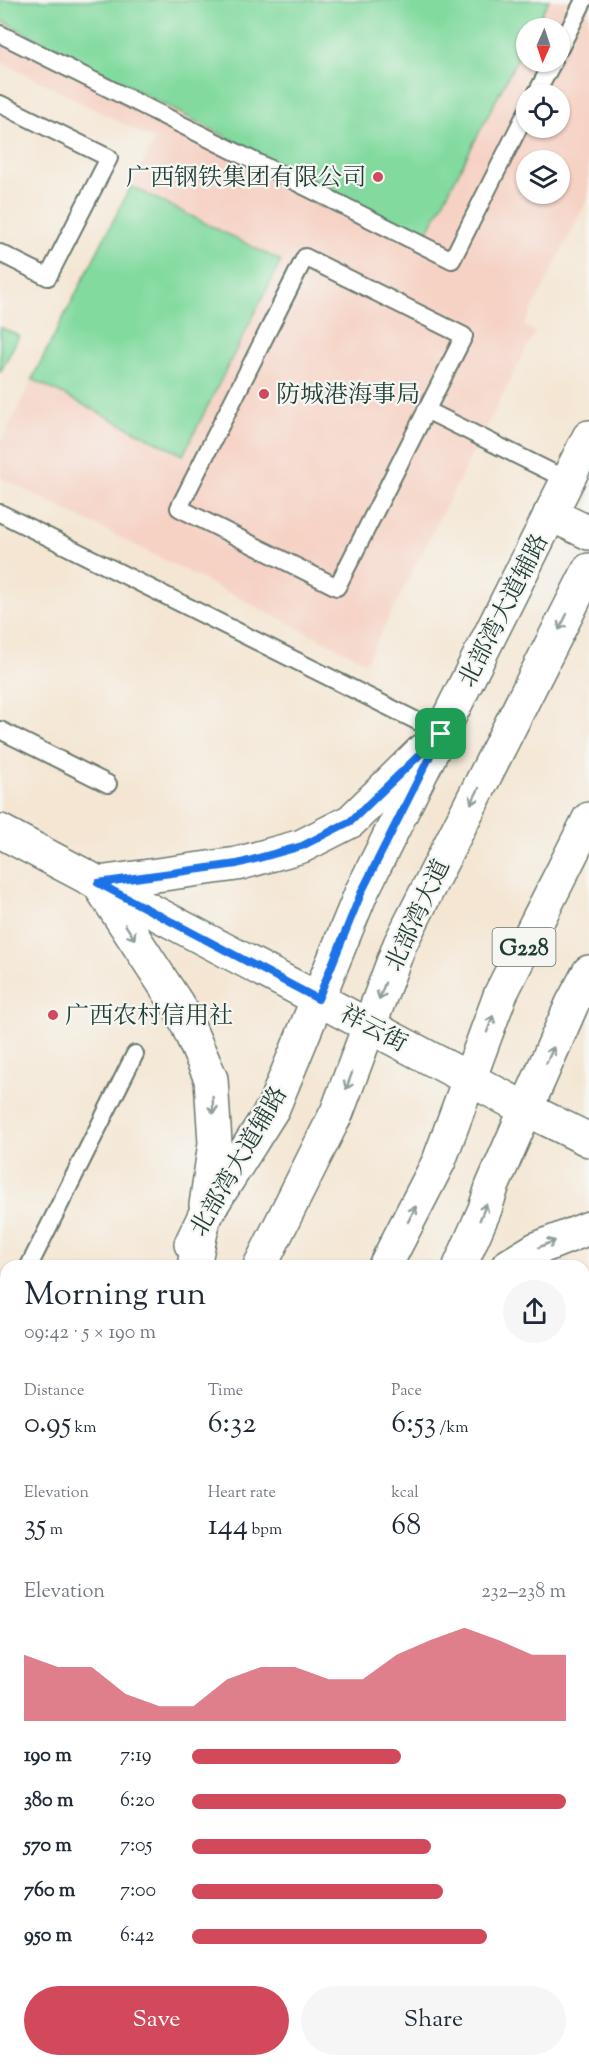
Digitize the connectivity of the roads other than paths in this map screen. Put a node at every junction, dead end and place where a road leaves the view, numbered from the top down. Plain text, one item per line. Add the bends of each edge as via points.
1 (584, 0) edge
2 (570, 28) edge
3 (0, 34) edge
4 (0, 104) edge
5 (516, 134) edge
6 (0, 253) edge
7 (426, 410) junction
8 (589, 437) edge
9 (567, 480) junction
10 (0, 513) edge
11 (550, 514) junction
12 (589, 533) edge
13 (589, 570) edge
14 (0, 730) edge
15 (441, 734) junction
16 (108, 784) dead end
17 (589, 819) edge
18 (0, 831) edge
19 (98, 883) junction
20 (589, 972) edge
21 (318, 999) junction
22 (369, 1026) junction
23 (135, 1054) dead end
24 (469, 1078) junction
25 (526, 1109) junction
26 (589, 1140) edge
27 (204, 1217) junction
28 (589, 1228) edge
29 (32, 1260) edge
30 (183, 1260) edge
31 (195, 1260) edge
32 (263, 1260) edge
33 (388, 1260) edge
34 (463, 1260) edge
35 (518, 1260) edge

1 - 2 lane
3 - 5 lane via 452,260
4 - 6 lane via 109,158 48,277
7 - 7 lane via 464,336 305,257 179,508 337,587
7 - 9 lane
8 - 9 main road, 北部湾大道辅路
9 - 11 main road, 北部湾大道辅路
10 - 15 lane
11 - 12 main road
11 - 15 main road, 北部湾大道辅路
13 -> 22 main road, 北部湾大道 via 400,944
14 - 16 lane
15 - 19 main road via 351,821 302,846 237,864
15 - 21 main road, 北部湾大道辅路 via 362,891
24 -> 17 main road, G228 via 501,993
18 - 19 main road, 祥云街
19 - 21 main road, 祥云街
19 -> 27 main road via 181,1010 211,1080 215,1143
25 -> 20 main road
21 - 22 main road, 祥云街
21 - 27 main road, 北部湾大道辅路 via 273,1108
22 - 24 main road, 祥云街
22 -> 32 main road, 北部湾大道 via 337,1112
23 - 29 lane
24 - 25 main road, 祥云街
33 -> 24 main road, G228 via 439,1161
25 - 26 main road, 祥云街
34 -> 25 main road
27 - 30 main road, 北部湾大道辅路
27 - 31 main road
35 -> 28 main road

